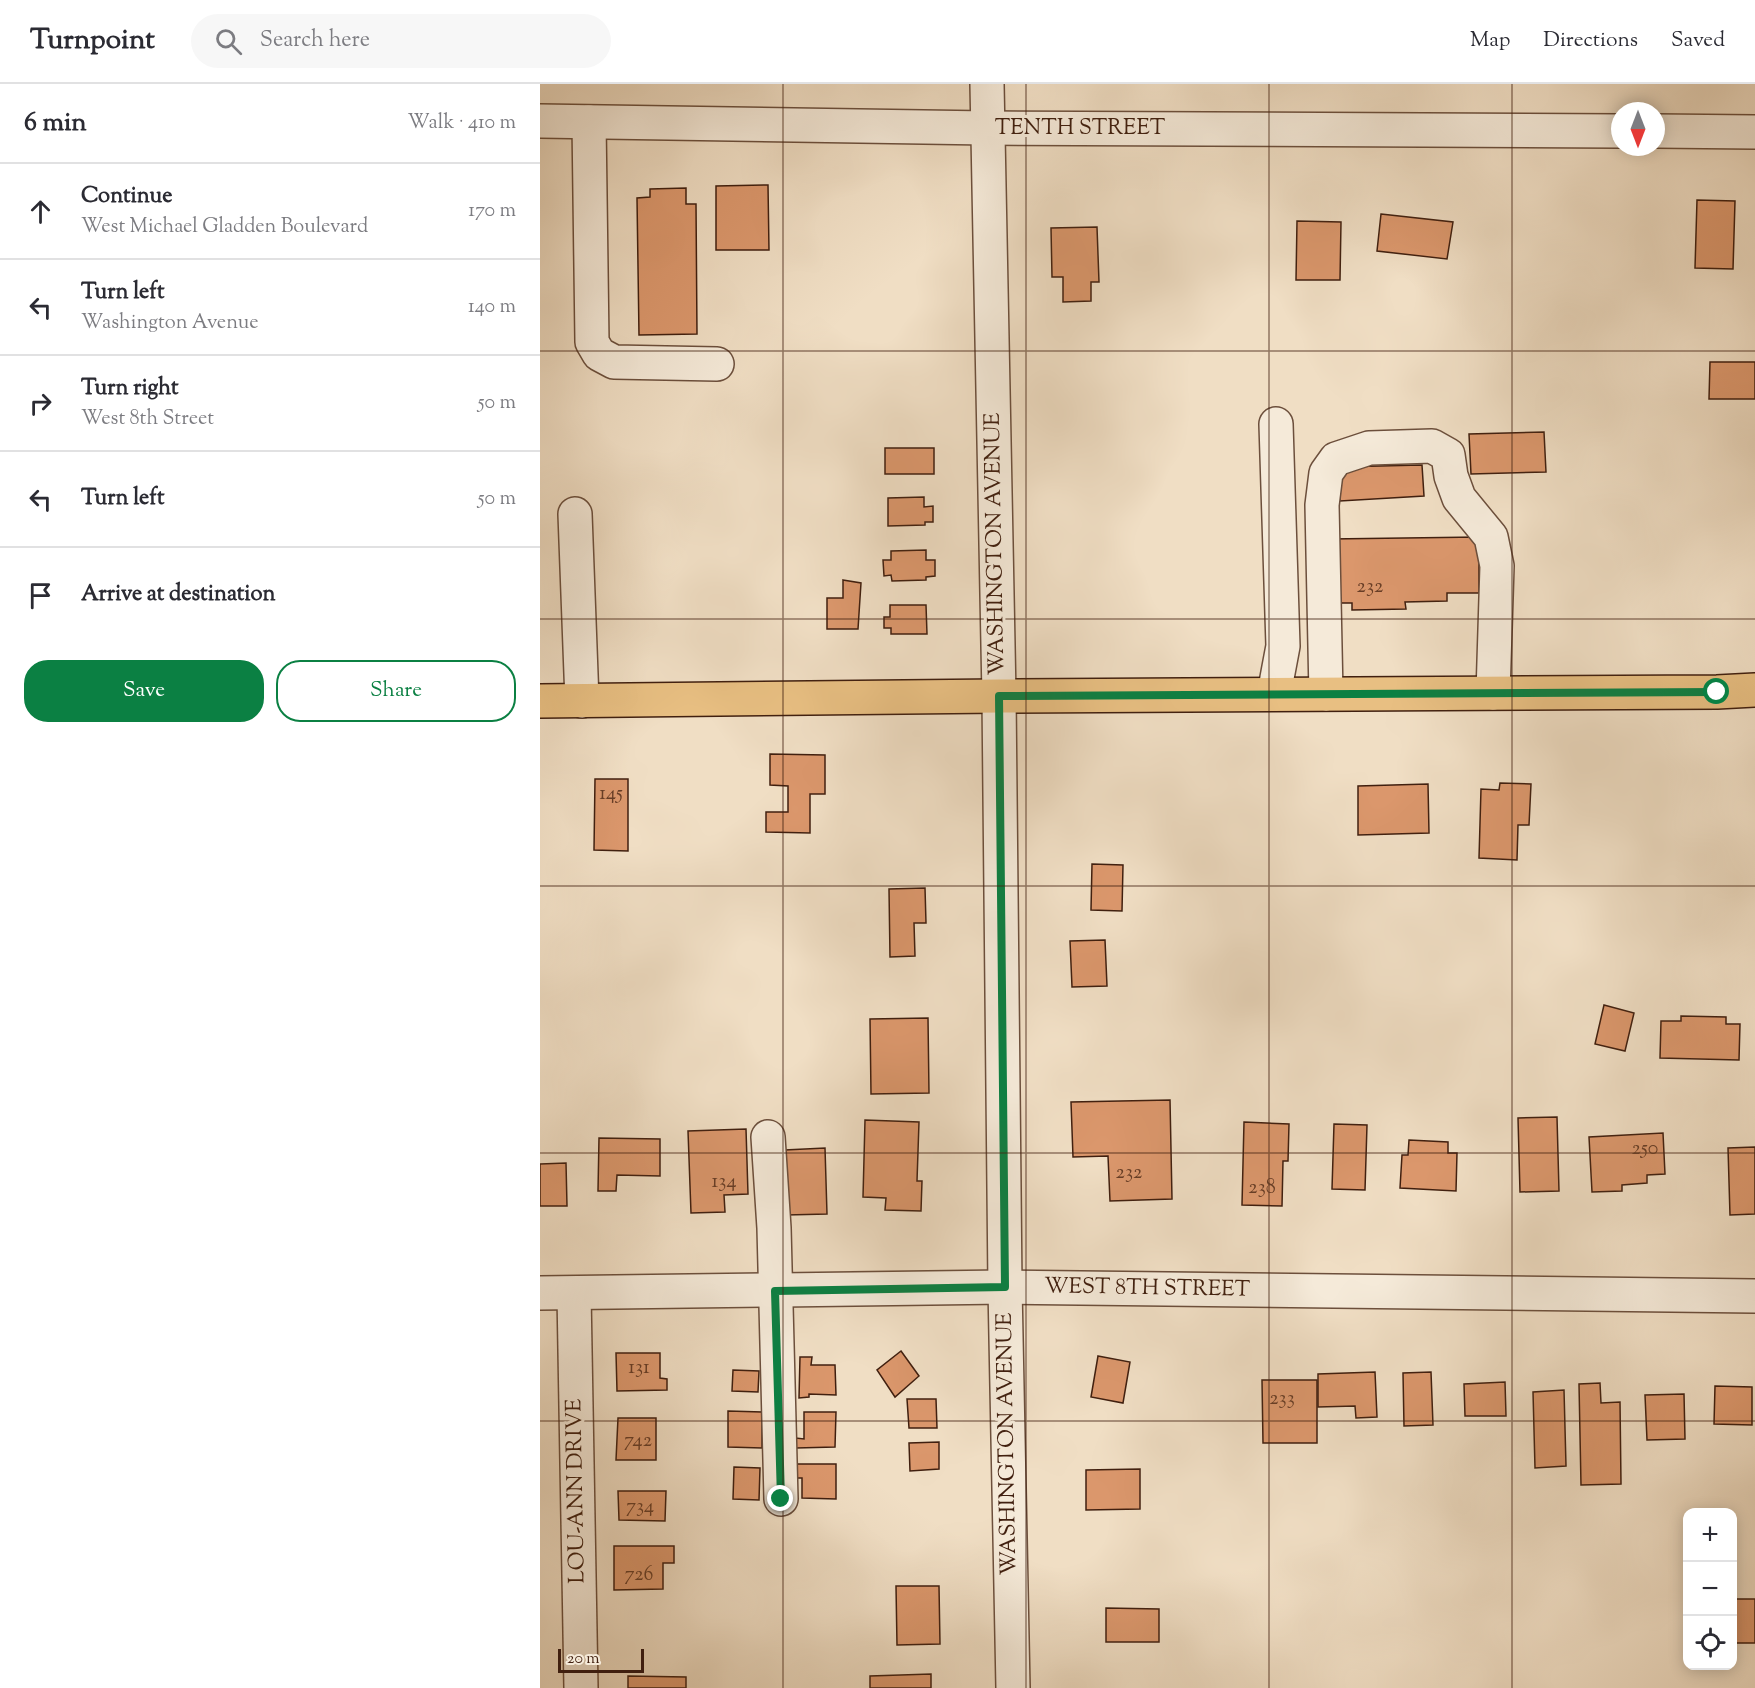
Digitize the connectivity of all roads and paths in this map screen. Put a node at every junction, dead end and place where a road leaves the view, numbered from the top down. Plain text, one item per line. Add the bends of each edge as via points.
1 (987, 84) edge
2 (540, 122) edge
3 (589, 122) junction
4 (988, 128) junction
5 (1611, 131) edge
6 (1665, 131) edge
7 (1755, 132) edge
8 (717, 364) dead end
9 (1276, 424) dead end
10 (575, 514) dead end
11 (1755, 690) edge
12 (1493, 693) junction
13 (1274, 694) junction
14 (1326, 694) junction
15 (999, 696) junction
16 (540, 701) edge
17 (582, 701) junction
18 (768, 1137) dead end
19 (1005, 1287) junction
20 (775, 1291) junction
21 (540, 1293) edge
22 (574, 1294) junction
23 (1755, 1296) edge
24 (781, 1499) dead end
25 (581, 1688) edge
26 (1013, 1688) edge

1 - 4 street, WASHINGTON AVENUE
2 - 3 street, TENTH STREET
3 - 4 street, TENTH STREET
3 - 8 street via 592,342 599,354 614,362
4 - 5 street, TENTH STREET
4 - 15 street, WASHINGTON AVENUE
6 - 7 street
9 - 13 street via 1283,646
10 - 17 street
11 - 12 main road
12 - 14 main road
12 - 14 street via 1497,566 1491,537 1459,498 1448,455 1432,446 1369,448 1335,459 1326,473 1322,505
13 - 14 main road
13 - 15 main road
15 - 17 main road
15 - 19 street, WASHINGTON AVENUE
16 - 17 main road
18 - 20 street
19 - 20 street, WEST 8TH STREET
19 - 23 street, WEST 8TH STREET
19 - 26 street, WASHINGTON AVENUE
20 - 22 street, WEST 8TH STREET
20 - 24 street
21 - 22 street, WEST 8TH STREET
22 - 25 street, LOU-ANN DRIVE

